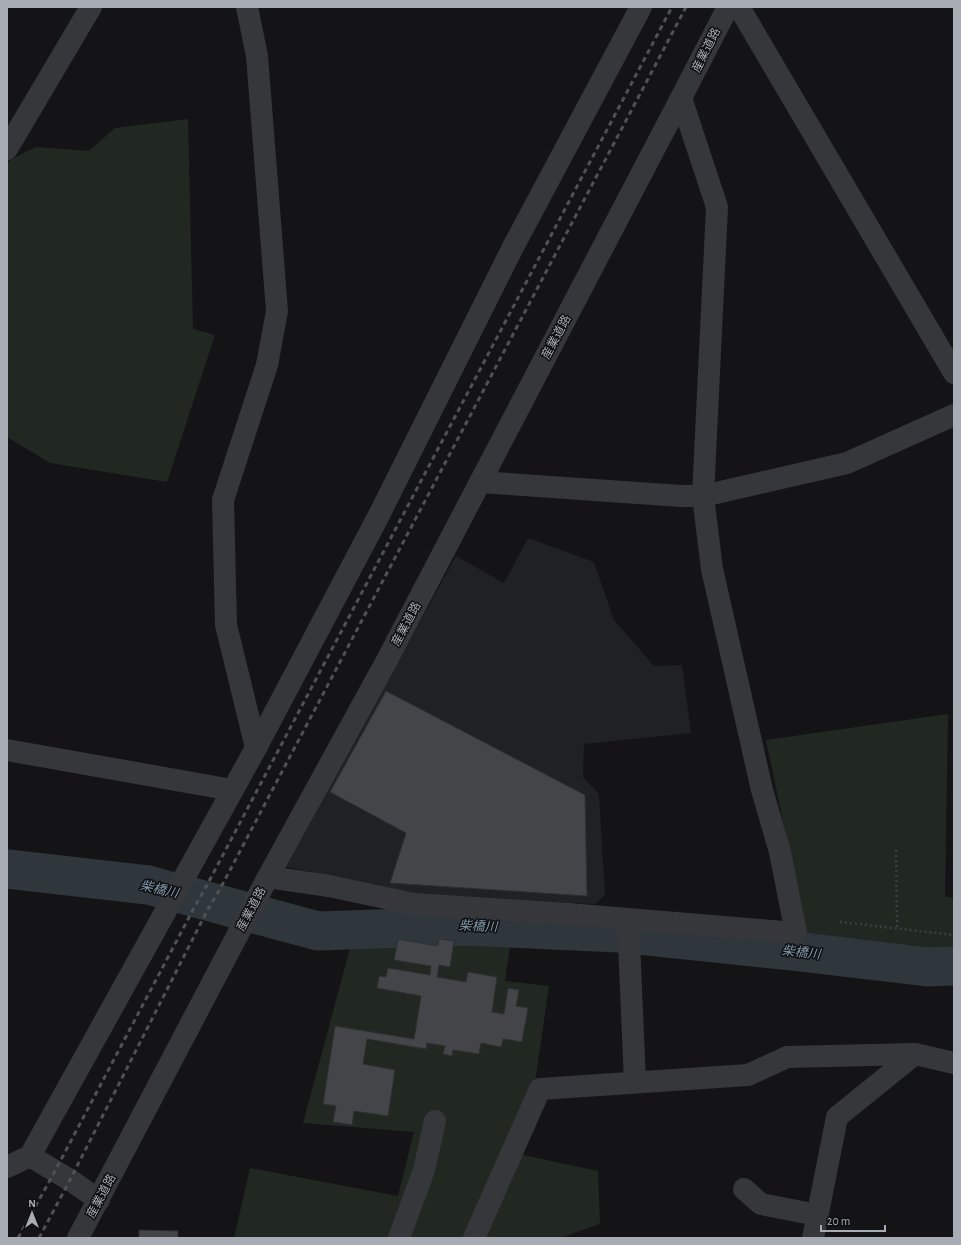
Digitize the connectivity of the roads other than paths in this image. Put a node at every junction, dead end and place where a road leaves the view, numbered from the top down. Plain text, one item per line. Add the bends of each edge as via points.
1 (91, 7) edge
2 (247, 7) edge
3 (642, 7) edge
4 (728, 7) edge
5 (739, 7) edge
6 (681, 98) junction
7 (7, 149) edge
8 (954, 373) edge
9 (954, 415) edge
10 (480, 482) junction
11 (703, 496) junction
12 (256, 748) junction
13 (7, 750) edge
14 (232, 790) junction
15 (268, 877) junction
16 (628, 919) junction
17 (915, 1054) junction
18 (954, 1063) edge
19 (635, 1082) junction
20 (435, 1121) dead end
21 (30, 1156) junction
22 (7, 1167) edge
23 (744, 1189) dead end
24 (99, 1200) junction
25 (817, 1215) junction
26 (78, 1238) edge
27 (399, 1238) edge
28 (474, 1238) edge
29 (812, 1238) edge

1 - 7 street
2 - 12 street via 257,56 278,311 267,365 222,500 226,625
3 - 12 street via 513,247 378,518
4 - 6 street, 産業道路
5 - 8 street
6 - 10 street, 産業道路
6 - 11 street via 717,207
9 - 11 street via 847,463
10 - 11 street
10 - 15 street, 産業道路 via 386,662
11 - 16 street via 712,569 762,790 780,852 796,933
12 - 14 street
13 - 14 street
14 - 21 street
15 - 16 street via 329,886 414,904
15 - 24 street, 産業道路
16 - 19 street
17 - 18 street
17 - 19 street via 787,1057 748,1075
17 - 25 street via 837,1117
19 - 28 street via 540,1089
20 - 27 street via 424,1170
21 - 22 street
21 - 24 street
23 - 25 street via 761,1204
24 - 26 street, 産業道路
25 - 29 street

